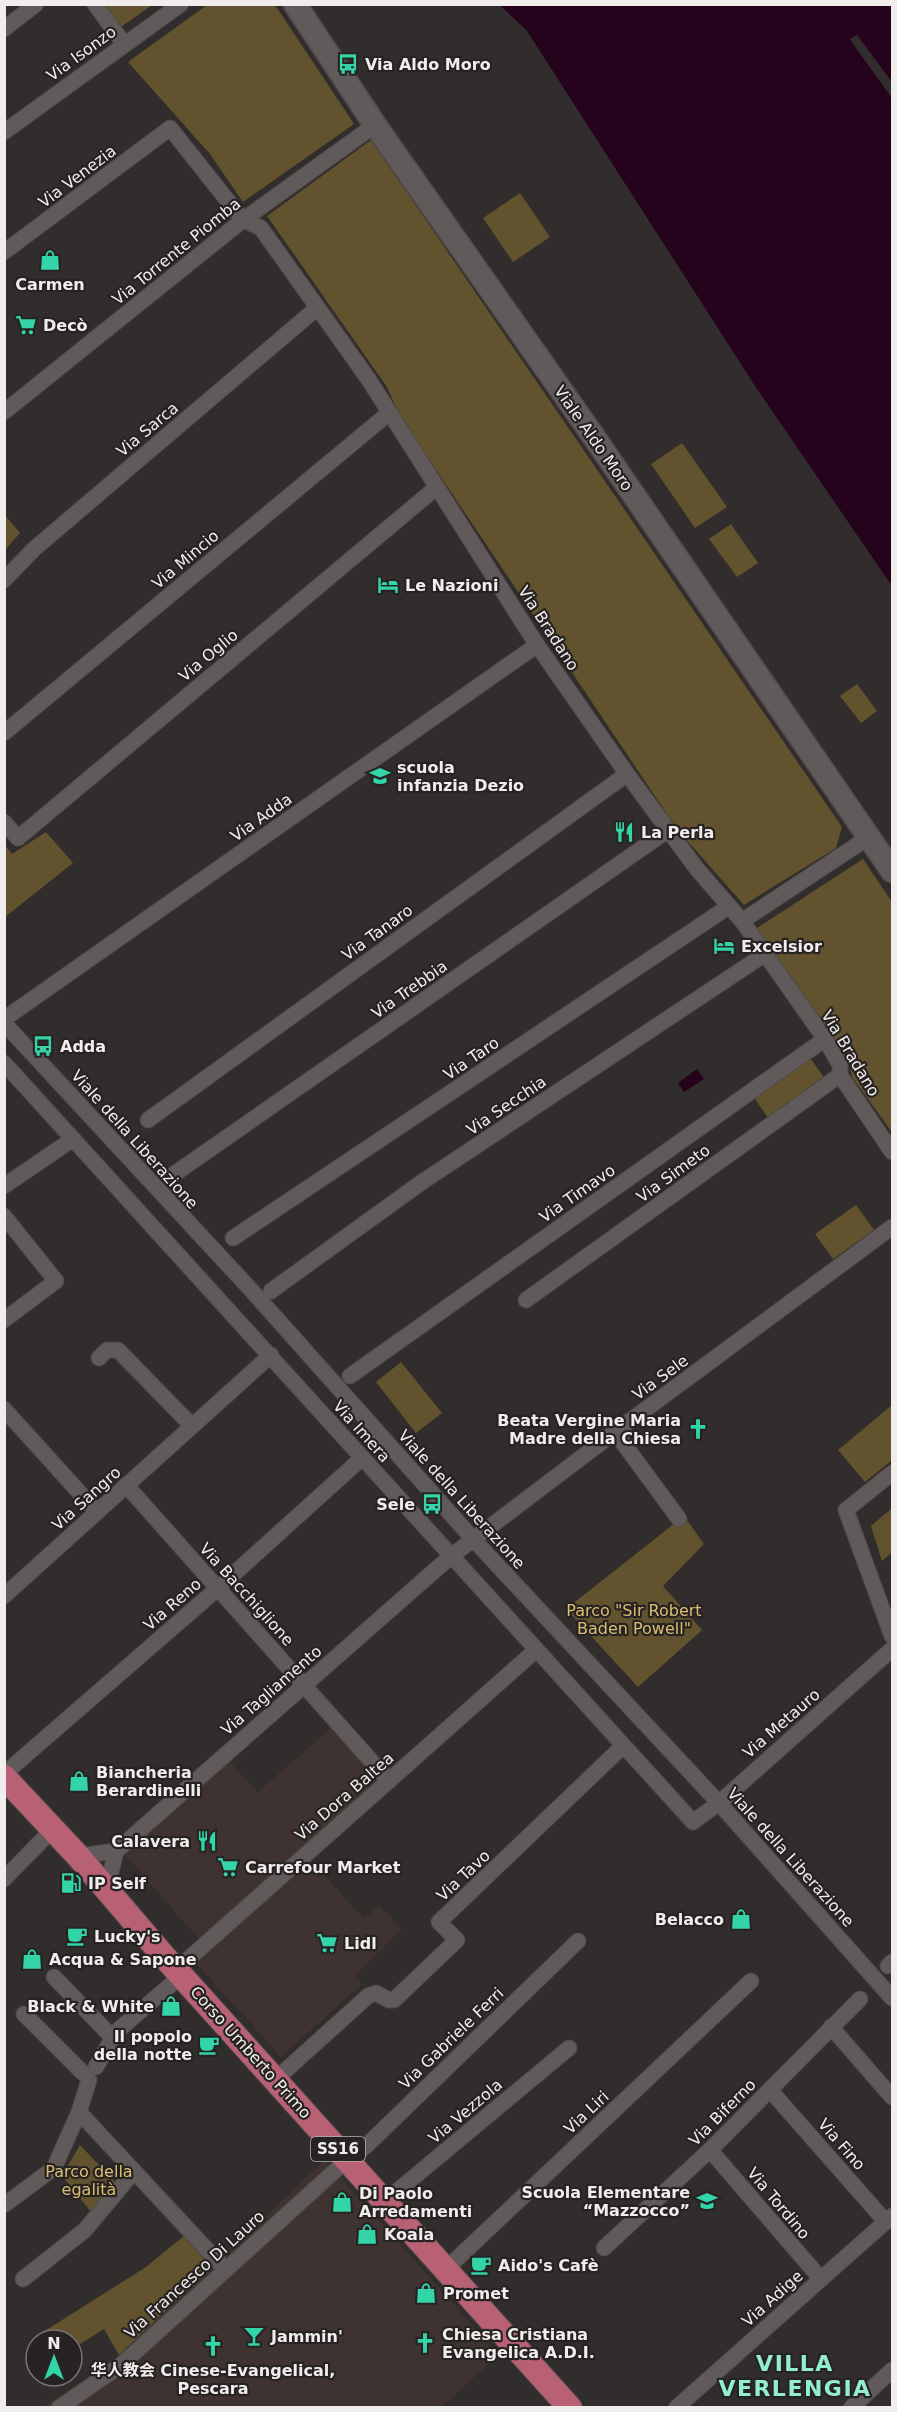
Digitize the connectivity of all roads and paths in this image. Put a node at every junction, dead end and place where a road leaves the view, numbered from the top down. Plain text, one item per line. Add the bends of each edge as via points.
1 (36, 4) edge
2 (95, 4) edge
3 (180, 4) edge
4 (295, 4) edge
5 (4, 28) edge
6 (124, 44) junction
7 (375, 125) junction
8 (171, 128) joint
9 (4, 132) edge
10 (243, 220) junction
11 (4, 252) edge
12 (317, 308) junction
13 (4, 412) edge
14 (389, 413) junction
15 (437, 487) junction
16 (4, 580) edge
17 (537, 645) junction
18 (4, 733) edge
19 (627, 774) junction
20 (4, 822) edge
21 (668, 830) junction
22 (869, 837) junction
23 (892, 871) edge
24 (728, 907) junction
25 (742, 921) junction
26 (765, 954) junction
27 (4, 1021) edge
28 (825, 1039) junction
29 (4, 1063) edge
30 (840, 1075) junction
31 (148, 1120) dead end
32 (73, 1139) junction
33 (892, 1152) edge
34 (170, 1177) dead end
35 (4, 1186) edge
36 (4, 1216) edge
37 (892, 1227) edge
38 (233, 1238) dead end
39 (271, 1291) dead end
40 (526, 1300) dead end
41 (4, 1320) edge
42 (271, 1355) junction
43 (99, 1358) dead end
44 (350, 1376) dead end
45 (4, 1409) edge
46 (192, 1426) junction
47 (615, 1432) junction
48 (362, 1458) junction
49 (892, 1473) edge
50 (126, 1485) junction
51 (97, 1512) junction
52 (679, 1519) dead end
53 (473, 1539) junction
54 (450, 1557) junction
55 (217, 1589) junction
56 (4, 1596) edge
57 (892, 1636) edge
58 (892, 1649) edge
59 (536, 1650) junction
60 (303, 1685) junction
61 (623, 1746) junction
62 (4, 1776) edge
63 (389, 1781) junction
64 (719, 1803) junction
65 (693, 1822) joint
66 (53, 1829) junction
67 (116, 1851) junction
68 (78, 1856) junction
69 (4, 1879) edge
70 (107, 1889) junction
71 (578, 1941) dead end
72 (179, 1973) junction
73 (54, 1977) dead end
74 (751, 1981) dead end
75 (892, 1998) edge
76 (860, 1999) dead end
77 (24, 2014) dead end
78 (831, 2027) junction
79 (113, 2038) junction
80 (569, 2048) dead end
81 (90, 2073) junction
82 (276, 2079) junction
83 (770, 2090) junction
84 (892, 2097) edge
85 (79, 2112) junction
86 (710, 2150) junction
87 (348, 2159) junction
88 (134, 2171) junction
89 (384, 2202) junction
90 (4, 2205) edge
91 (889, 2219) edge
92 (604, 2248) dead end
93 (226, 2270) junction
94 (445, 2270) junction
95 (23, 2279) dead end
96 (821, 2279) junction
97 (892, 2370) edge
98 (59, 2408) edge
99 (570, 2408) edge
100 (676, 2408) edge
101 (851, 2408) edge

1 - 5 street
2 - 6 street
3 - 6 street, Via Isonzo
4 - 7 street, Viale Aldo Moro
6 - 9 street, Via Isonzo
7 - 10 street, Via Torrente Piomba
7 - 22 street, Viale Aldo Moro
8 - 10 street, Via Bradano
8 - 11 street, Via Venezia
10 - 12 street, Via Bradano via 261,228
10 - 13 street, Via Torrente Piomba
12 - 14 street, Via Bradano
12 - 16 street, Via Sarca via 34,549
14 - 15 street, Via Bradano
14 - 18 street, Via Mincio
15 - 17 street, Via Bradano
15 - 20 street, Via Oglio via 18,838
17 - 19 street, Via Bradano
17 - 27 street, Via Adda
19 - 21 street, Via Bradano
19 - 31 street, Via Tanaro
21 - 24 street, Via Bradano
21 - 34 street, Via Trebbia
22 - 23 street, Viale Aldo Moro
22 - 25 street
24 - 25 street, Via Bradano
24 - 38 street, Via Taro
25 - 26 street, Via Bradano
26 - 28 street, Via Bradano
26 - 39 street, Via Secchia via 422,1182
27 - 53 street, Viale della Liberazione
28 - 30 street, Via Bradano via 840,1065
28 - 44 street, Via Timavo
29 - 32 street, Via Imera
30 - 33 street, Via Bradano
30 - 40 street, Via Simeto
32 - 35 street
32 - 42 street, Via Imera
36 - 41 street via 56,1281
37 - 47 street, Via Sele
42 - 46 street, Via Sangro
42 - 48 street, Via Imera
43 - 46 street via 107,1350 118,1350
45 - 51 street
46 - 50 street, Via Sangro
47 - 52 street
47 - 53 street, Via Sele
48 - 54 street, Via Imera
48 - 55 street, Via Reno
49 - 57 street via 846,1510
50 - 51 street, Via Sangro
50 - 55 street, Via Bacchiglione
51 - 56 street, Via Sangro
53 - 54 street, Via Sele
53 - 64 street, Viale della Liberazione
54 - 59 street, Via Imera
54 - 60 street, Via Tagliamento
55 - 60 street, Via Bacchiglione
55 - 62 street, Via Reno
58 - 64 street, Via Metauro
59 - 61 street, Via Imera
59 - 63 street, Via Dora Baltea
60 - 63 street, Via Bacchiglione
60 - 67 street, Via Tagliamento
61 - 65 street, Via Imera
61 - 82 street, Via Tavo via 440,1922 457,1941 406,1990 394,2000 376,1993 368,1996
62 - 66 main road, Corso Umberto Primo / SS16
63 - 72 street, Via Dora Baltea
64 - 65 street, Via Metauro
64 - 75 street, Viale della Liberazione
66 - 68 main road, Corso Umberto Primo / SS16
66 - 69 street
67 - 68 street
67 - 70 street
68 - 70 main road, Corso Umberto Primo / SS16
70 - 72 main road, Corso Umberto Primo / SS16
71 - 87 street, Via Gabriele Ferri
72 - 79 street, Via Dora Baltea
72 - 82 main road, Corso Umberto Primo / SS16
73 - 79 street
74 - 94 street, Via Liri
76 - 78 street, Via Biferno
77 - 81 street
78 - 83 street, Via Biferno
78 - 84 street
79 - 81 street, Via Dora Baltea
80 - 89 street, Via Vezzola
81 - 85 street, Via Dora Baltea
82 - 87 main road, Corso Umberto Primo / SS16
83 - 86 street, Via Biferno
83 - 91 street, Via Fino
85 - 88 street
85 - 90 street, Via Dora Baltea via 54,2168
86 - 92 street, Via Biferno
86 - 96 street, Via Tordino
87 - 89 main road, Corso Umberto Primo / SS16
87 - 93 street, Via Francesco Di Lauro
88 - 93 street
88 - 95 street via 85,2230
89 - 94 main road, Corso Umberto Primo / SS16
91 - 96 street, Via Adige
93 - 98 street, Via Francesco Di Lauro via 122,2365
94 - 99 main road, Corso Umberto Primo / SS16
96 - 100 street, Via Adige
97 - 101 street

